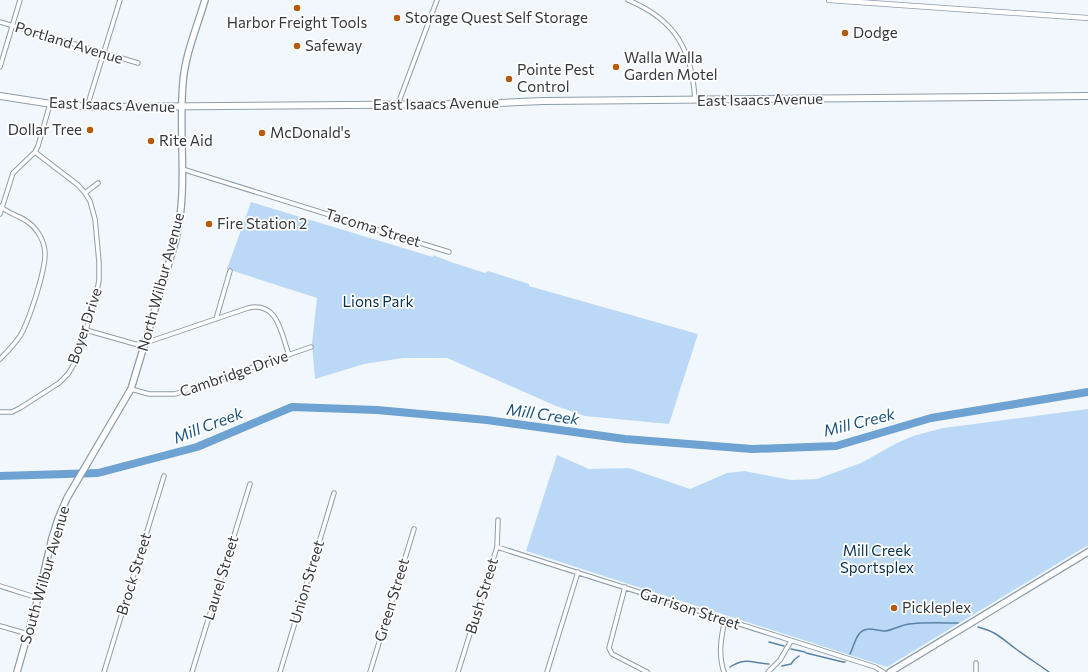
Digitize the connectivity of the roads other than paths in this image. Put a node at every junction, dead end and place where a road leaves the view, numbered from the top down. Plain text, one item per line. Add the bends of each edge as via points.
1 (20, 0) edge
2 (120, 0) edge
3 (205, 0) edge
4 (438, 0) edge
5 (628, 0) edge
6 (829, 0) edge
7 (1088, 18) edge
8 (0, 22) edge
9 (13, 26) junction
10 (104, 53) junction
11 (138, 63) dead end
12 (0, 68) edge
13 (0, 96) edge
14 (1088, 96) edge
15 (695, 100) junction
16 (50, 104) junction
17 (398, 104) junction
18 (87, 107) junction
19 (182, 107) junction
20 (35, 152) junction
21 (182, 169) junction
22 (98, 183) dead end
23 (85, 193) junction
24 (1, 207) edge
25 (0, 214) edge
26 (449, 252) dead end
27 (230, 271) dead end
28 (216, 319) junction
29 (86, 330) junction
30 (145, 344) junction
31 (312, 347) dead end
32 (289, 354) junction
33 (0, 359) edge
34 (131, 389) junction
35 (0, 412) edge
36 (91, 459) joint
37 (164, 476) dead end
38 (250, 484) dead end
39 (334, 493) dead end
40 (498, 520) dead end
41 (414, 529) dead end
42 (497, 547) junction
43 (1088, 552) edge
44 (578, 572) junction
45 (0, 586) edge
46 (625, 587) junction
47 (38, 598) junction
48 (724, 620) junction
49 (0, 626) edge
50 (28, 634) junction
51 (790, 641) junction
52 (976, 662) dead end
53 (17, 672) edge
54 (104, 672) edge
55 (192, 672) edge
56 (280, 672) edge
57 (370, 672) edge
58 (458, 672) edge
59 (547, 672) edge
60 (647, 672) edge
61 (724, 672) edge
62 (768, 672) edge
63 (883, 672) edge
64 (890, 672) edge
65 (976, 672) edge

1 - 9 street
2 - 10 street
3 - 19 main road, North Wilbur Avenue via 184,70
4 - 17 street
5 - 15 street via 657,16 680,41 690,63
6 - 7 street
8 - 9 street, Portland Avenue
9 - 10 street, Portland Avenue
9 - 12 street
10 - 11 street, Portland Avenue
10 - 18 street
13 - 16 main road, East Isaacs Avenue
14 - 15 main road, East Isaacs Avenue
15 - 17 main road, East Isaacs Avenue
16 - 18 main road, East Isaacs Avenue
16 - 20 street
17 - 19 main road, East Isaacs Avenue
18 - 19 main road, East Isaacs Avenue
19 - 21 main road, North Wilbur Avenue
20 - 23 street, Boyer Drive
20 - 24 street via 13,173
21 - 26 street, Tacoma Street
21 - 30 main road, North Wilbur Avenue via 182,197 177,235
22 - 23 street
23 - 29 street, Boyer Drive via 95,219 100,272 98,289
24 - 25 street
24 - 33 street via 33,226 42,242 45,255 26,325 15,343
27 - 28 street
28 - 30 street
28 - 32 street via 248,308 264,308 276,318
29 - 30 street via 135,344
29 - 35 street, Boyer Drive via 75,364 64,378 16,410
30 - 34 main road, North Wilbur Avenue
31 - 32 street, Cambridge Drive
32 - 34 street, Cambridge Drive via 175,394 149,394
34 - 36 main road, North Wilbur Avenue
36 - 47 main road, South Wilbur Avenue via 62,508
37 - 54 street, Brock Street
38 - 55 street, Laurel Street
39 - 56 street, Union Street
40 - 42 street, Bush Street
41 - 57 street, Green Street
42 - 44 street, Garrison Street
42 - 58 street, Bush Street
43 - 64 main road
44 - 46 street, Garrison Street
44 - 59 street
45 - 47 street
46 - 48 street, Garrison Street
46 - 60 street via 609,645 610,652
47 - 50 main road, South Wilbur Avenue
48 - 51 street, Garrison Street
48 - 61 street via 720,649
49 - 50 street
50 - 53 main road, South Wilbur Avenue
51 - 62 street via 780,660
51 - 63 street, Garrison Street via 875,667
52 - 65 street

